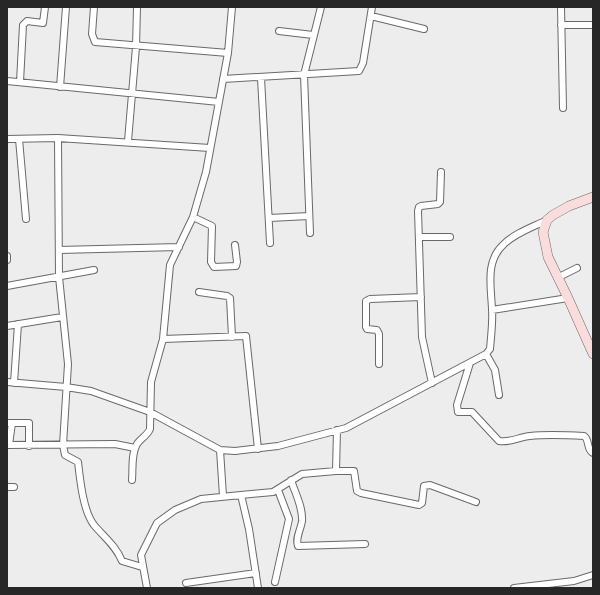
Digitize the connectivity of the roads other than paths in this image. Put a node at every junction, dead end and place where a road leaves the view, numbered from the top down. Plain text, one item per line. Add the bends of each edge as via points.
1 (45, 7) edge
2 (66, 7) edge
3 (94, 7) edge
4 (137, 7) edge
5 (232, 7) edge
6 (321, 7) edge
7 (372, 7) edge
8 (561, 7) edge
9 (371, 16) junction
10 (561, 25) junction
11 (593, 25) edge
12 (424, 29) dead end
13 (278, 31) dead end
14 (313, 35) junction
15 (136, 47) junction
16 (228, 53) junction
17 (304, 76) junction
18 (261, 78) junction
19 (223, 80) junction
20 (7, 81) edge
21 (20, 82) junction
22 (60, 87) junction
23 (131, 95) junction
24 (219, 102) junction
25 (563, 108) dead end
26 (58, 138) junction
27 (7, 139) edge
28 (19, 140) junction
29 (128, 141) junction
30 (210, 148) junction
31 (440, 172) dead end
32 (593, 197) edge
33 (309, 216) junction
34 (193, 217) junction
35 (269, 218) junction
36 (26, 219) dead end
37 (547, 220) junction
38 (310, 233) dead end
39 (420, 237) junction
40 (450, 237) dead end
41 (270, 242) dead end
42 (235, 245) dead end
43 (179, 247) junction
44 (59, 250) junction
45 (7, 256) edge
46 (7, 260) edge
47 (577, 268) dead end
48 (94, 270) dead end
49 (59, 277) junction
50 (558, 277) junction
51 (7, 286) edge
52 (199, 292) dead end
53 (421, 298) junction
54 (568, 298) junction
55 (492, 310) junction
56 (62, 317) junction
57 (18, 324) junction
58 (7, 326) edge
59 (232, 337) junction
60 (163, 339) junction
61 (592, 348) edge
62 (486, 354) junction
63 (470, 363) junction
64 (379, 364) dead end
65 (7, 382) edge
66 (14, 383) junction
67 (432, 383) junction
68 (66, 387) junction
69 (499, 395) dead end
70 (150, 412) junction
71 (9, 423) edge
72 (337, 430) junction
73 (8, 445) edge
74 (30, 446) junction
75 (63, 446) junction
76 (135, 448) junction
77 (258, 449) junction
78 (220, 450) junction
79 (593, 452) edge
80 (336, 471) junction
81 (132, 480) dead end
82 (291, 480) junction
83 (14, 486) dead end
84 (7, 487) edge
85 (278, 490) junction
86 (241, 495) junction
87 (223, 496) junction
88 (476, 502) dead end
89 (366, 544) dead end
90 (142, 567) junction
91 (256, 573) junction
92 (593, 574) edge
93 (275, 582) dead end
94 (186, 583) dead end
95 (147, 588) edge
96 (258, 588) edge
97 (514, 588) edge

1 - 21 street via 43,23 27,22 23,25
2 - 22 street
3 - 15 street via 92,34 95,42
4 - 15 street
5 - 16 street
6 - 14 street
7 - 9 street
8 - 10 street
9 - 12 street
9 - 17 street via 363,63 359,71
10 - 11 street
10 - 25 street
13 - 14 street
14 - 17 street
15 - 16 street
15 - 23 street
16 - 19 street
17 - 18 street
17 - 33 street
18 - 19 street
18 - 35 street
19 - 24 street
20 - 21 street
21 - 22 street
22 - 23 street
23 - 24 street
23 - 29 street
24 - 30 street
26 - 28 street
26 - 29 street
26 - 44 street
27 - 28 street
28 - 36 street
29 - 30 street
30 - 34 street
31 - 39 street via 440,202 419,207
32 - 37 street via 569,206
33 - 35 street
33 - 38 street
34 - 42 street via 212,226 211,262 214,267 236,266
34 - 43 street
35 - 41 street
37 - 50 street via 543,242
37 - 55 street via 511,238 497,252 490,271
39 - 40 street
39 - 53 street
43 - 44 street
43 - 60 street via 170,264
44 - 49 street
45 - 46 street
47 - 50 street
48 - 49 street
49 - 51 street
49 - 56 street
50 - 54 street
52 - 59 street via 230,298
53 - 64 street via 366,301 366,327 377,330 379,334
53 - 67 street via 423,344
54 - 55 street
54 - 61 street
55 - 62 street via 490,349
56 - 57 street
56 - 68 street via 67,353
57 - 58 street
57 - 66 street
59 - 60 street
59 - 77 street via 246,336
60 - 70 street via 151,382
62 - 63 street
62 - 69 street via 495,370
63 - 67 street
63 - 79 street via 457,405 458,412 472,412 499,441 508,442 524,437 547,435 584,436 589,450
65 - 66 street
66 - 68 street
67 - 72 street via 346,428
68 - 70 street via 92,391
68 - 75 street
70 - 76 street via 149,432
70 - 78 street
71 - 73 street
71 - 74 street via 28,423
72 - 77 street
72 - 80 street
73 - 74 street
74 - 75 street
75 - 76 street via 115,444
75 - 90 street via 66,455 78,462 89,517 94,525 118,552 122,561
76 - 81 street
77 - 78 street
78 - 87 street
80 - 82 street via 302,474
80 - 88 street via 354,471 357,491 361,493 419,505 422,503 424,486 428,485
82 - 85 street
82 - 89 street via 302,517 298,546
83 - 84 street
85 - 86 street
85 - 93 street via 289,519
86 - 87 street
86 - 91 street
87 - 90 street via 201,499 166,514 157,523 142,549
90 - 95 street
91 - 94 street
91 - 96 street
92 - 97 street via 574,581

